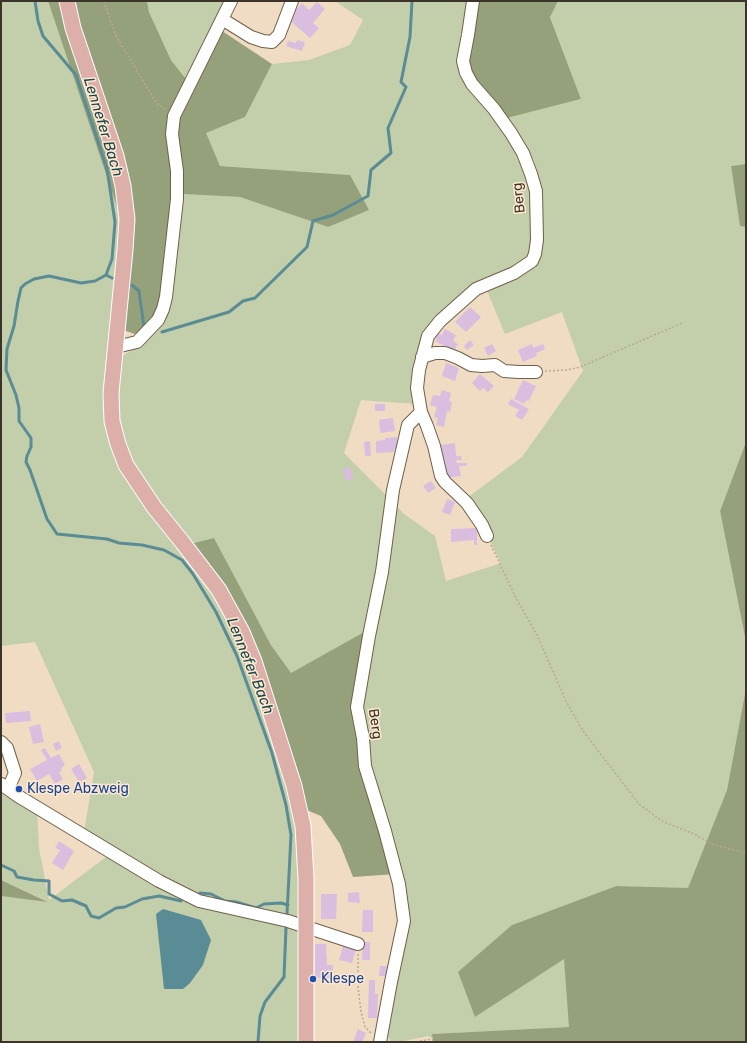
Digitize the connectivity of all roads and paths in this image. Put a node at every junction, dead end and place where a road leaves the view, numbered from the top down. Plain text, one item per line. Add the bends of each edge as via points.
1 (67, 1) edge
2 (104, 1) edge
3 (231, 1) edge
4 (292, 1) edge
5 (473, 1) edge
6 (222, 19) junction
7 (174, 116) junction
8 (682, 323) dead end
9 (116, 347) junction
10 (422, 357) junction
11 (536, 372) joint
12 (420, 412) junction
13 (487, 536) joint
14 (1, 742) edge
15 (4, 787) edge
16 (746, 852) edge
17 (307, 927) junction
18 (358, 944) joint
19 (377, 1038) edge
20 (306, 1042) edge
21 (416, 1042) edge
22 (436, 1042) edge

1 - 9 main road via 73,28 116,156 123,186 127,219
2 - 7 path via 116,36 157,104
3 - 6 street
4 - 6 street via 279,35 272,42 262,42 251,37
5 - 10 street, Berg via 463,61 472,84 511,134 532,174 536,191 535,254 527,265 476,288 455,307 428,336
6 - 7 street
7 - 9 street via 172,134 177,171 177,199 166,296 158,320 137,342
8 - 11 path via 580,367
9 - 17 main road via 111,394 112,422 126,465 154,507 219,590 254,660 282,745 303,826
10 - 11 street via 445,353 471,365 495,365 504,371
10 - 12 street, Berg via 417,388
12 - 13 street, Berg via 434,446 441,476 467,502
12 - 19 street, Berg via 408,425 393,490 383,565 357,707 365,766 399,884 404,920
13 - 16 path via 566,701 583,731 639,804 662,821 714,845
14 - 15 street via 7,748 15,773
15 - 17 street via 159,881 199,901
17 - 18 street
17 - 20 main road
18 - 19 path via 361,1012 366,1027
21 - 22 path via 431,1039

